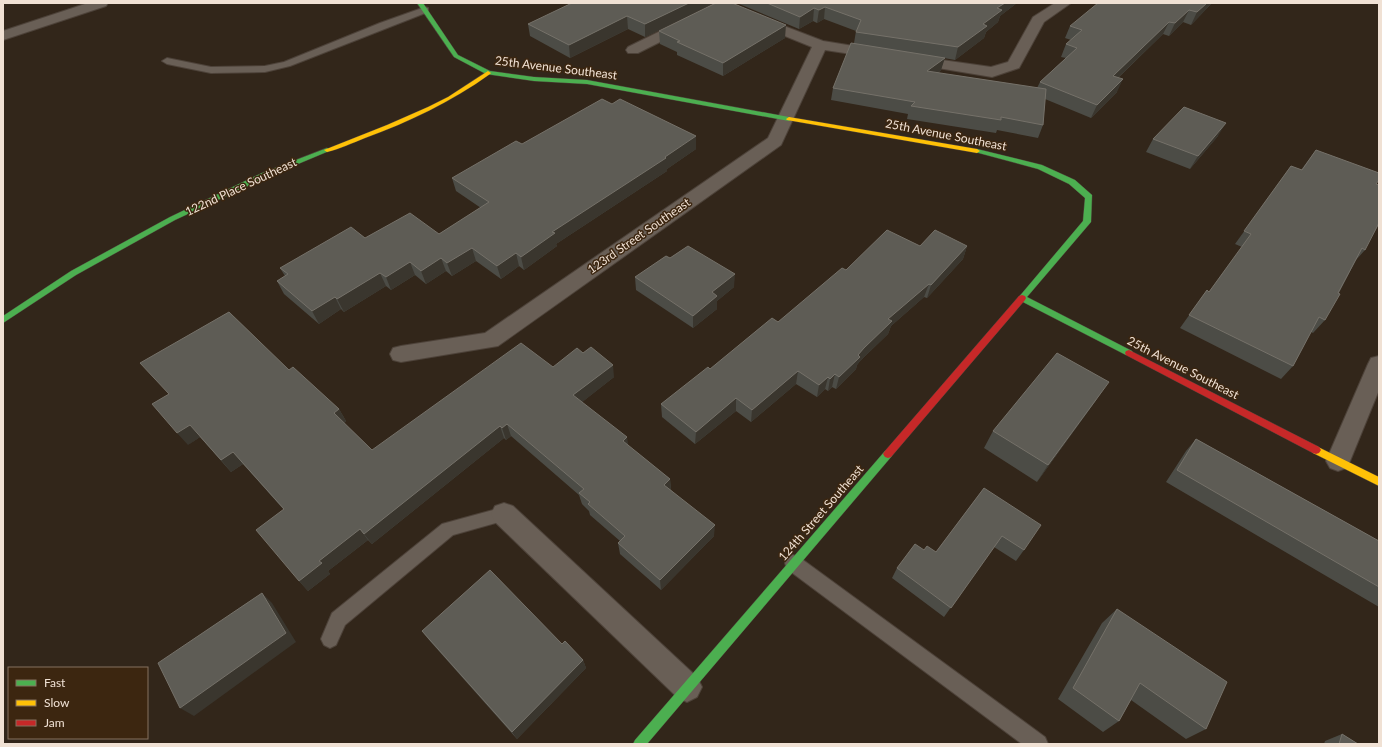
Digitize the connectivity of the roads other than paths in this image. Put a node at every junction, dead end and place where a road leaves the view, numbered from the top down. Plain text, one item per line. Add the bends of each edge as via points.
1 (101, 3) edge
2 (1064, 3) edge
3 (422, 7) edge
4 (733, 8) edge
5 (3, 36) edge
6 (820, 45) junction
7 (633, 50) dead end
8 (167, 61) dead end
9 (488, 73) junction
10 (784, 118) junction
11 (1022, 298) junction
12 (3, 320) edge
13 (401, 354) dead end
14 (1379, 364) edge
15 (1338, 461) junction
16 (1379, 482) edge
17 (504, 514) joint
18 (793, 563) junction
19 (330, 639) dead end
20 (688, 687) junction
21 (639, 744) edge
22 (1038, 744) edge

1 - 5 street
2 - 6 street via 1038,20 1014,65 992,72
3 - 8 lane via 287,64 265,69 211,70
3 - 9 street, 25th Avenue Southeast via 456,56
4 - 6 street
4 - 7 street
6 - 10 street, 123rd Street Southeast
9 - 10 street, 25th Avenue Southeast via 587,82
9 - 12 street, 122nd Place Southeast via 467,89 409,120 289,164 194,208 83,267
10 - 11 street, 25th Avenue Southeast via 969,149 1040,167 1072,182 1089,197 1086,222
10 - 13 street, 123rd Street Southeast via 775,141 490,340
11 - 15 street, 25th Avenue Southeast
11 - 18 street, 124th Street Southeast
14 - 15 street
15 - 16 street, 25th Avenue Southeast
17 - 19 lane via 448,528 338,619
17 - 20 street
18 - 20 street, 124th Street Southeast
18 - 22 lane
20 - 21 street, 124th Street Southeast

